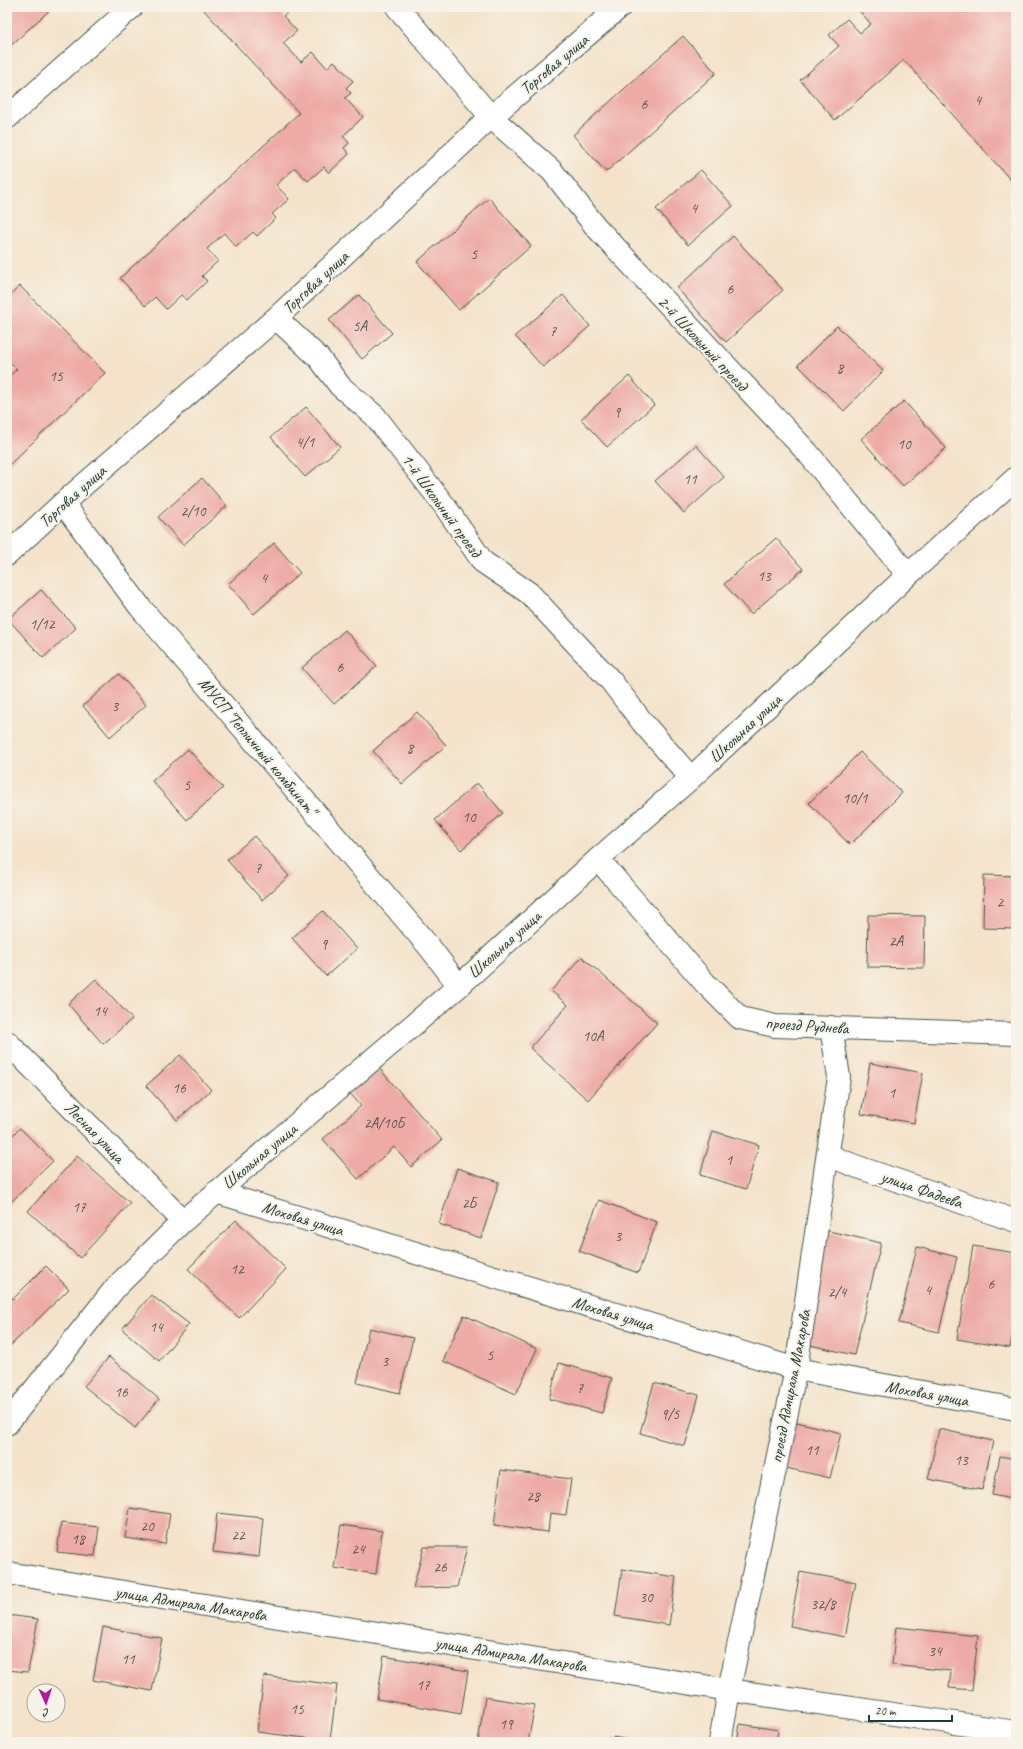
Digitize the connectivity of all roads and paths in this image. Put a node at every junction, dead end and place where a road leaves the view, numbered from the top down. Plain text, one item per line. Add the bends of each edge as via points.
1 (132, 7) edge
2 (397, 7) edge
3 (620, 7) edge
4 (491, 117) junction
5 (7, 118) edge
6 (276, 318) junction
7 (1016, 478) edge
8 (63, 503) junction
9 (7, 555) edge
10 (908, 575) junction
11 (691, 778) junction
12 (598, 859) junction
13 (459, 986) junction
14 (831, 1027) junction
15 (1016, 1034) edge
16 (7, 1042) edge
17 (828, 1155) junction
18 (216, 1192) junction
19 (183, 1221) junction
20 (1016, 1221) edge
21 (796, 1369) junction
22 (1016, 1409) edge
23 (7, 1424) edge
24 (7, 1573) edge
25 (729, 1690) junction
26 (1016, 1732) edge
27 (720, 1742) edge

1 - 5 street
2 - 4 street, 2-й Школьный проезд
3 - 4 street, Торговая улица
4 - 6 street, Торговая улица
4 - 10 street, 2-й Школьный проезд via 552,171 601,232 807,452
6 - 8 street, Торговая улица
6 - 11 street, 1-й Школьный проезд via 319,358 340,386 375,416 444,504 483,562 530,593 611,682
7 - 10 street, Школьная улица
8 - 9 street, Торговая улица
8 - 13 street, МУСП "Тепличный комбинат" via 140,607 431,949
10 - 11 street, Школьная улица
11 - 12 street, Школьная улица
12 - 13 street, Школьная улица
12 - 14 street, проезд Руднева via 705,983 740,1018 775,1026
13 - 18 street, Школьная улица
14 - 15 street, проезд Руднева
14 - 17 street, проезд Адмирала Макарова via 839,1077
16 - 19 street, Лесная улица
17 - 20 street, улица Фадеева
17 - 21 street, проезд Адмирала Макарова
18 - 19 street, Школьная улица
18 - 21 street, Моховая улица
19 - 23 street, Школьная улица via 116,1287
21 - 22 street, Моховая улица
21 - 25 street, проезд Адмирала Макарова
24 - 25 street, улица Адмирала Макарова
25 - 26 street, улица Адмирала Макарова
25 - 27 street, проезд Адмирала Макарова

